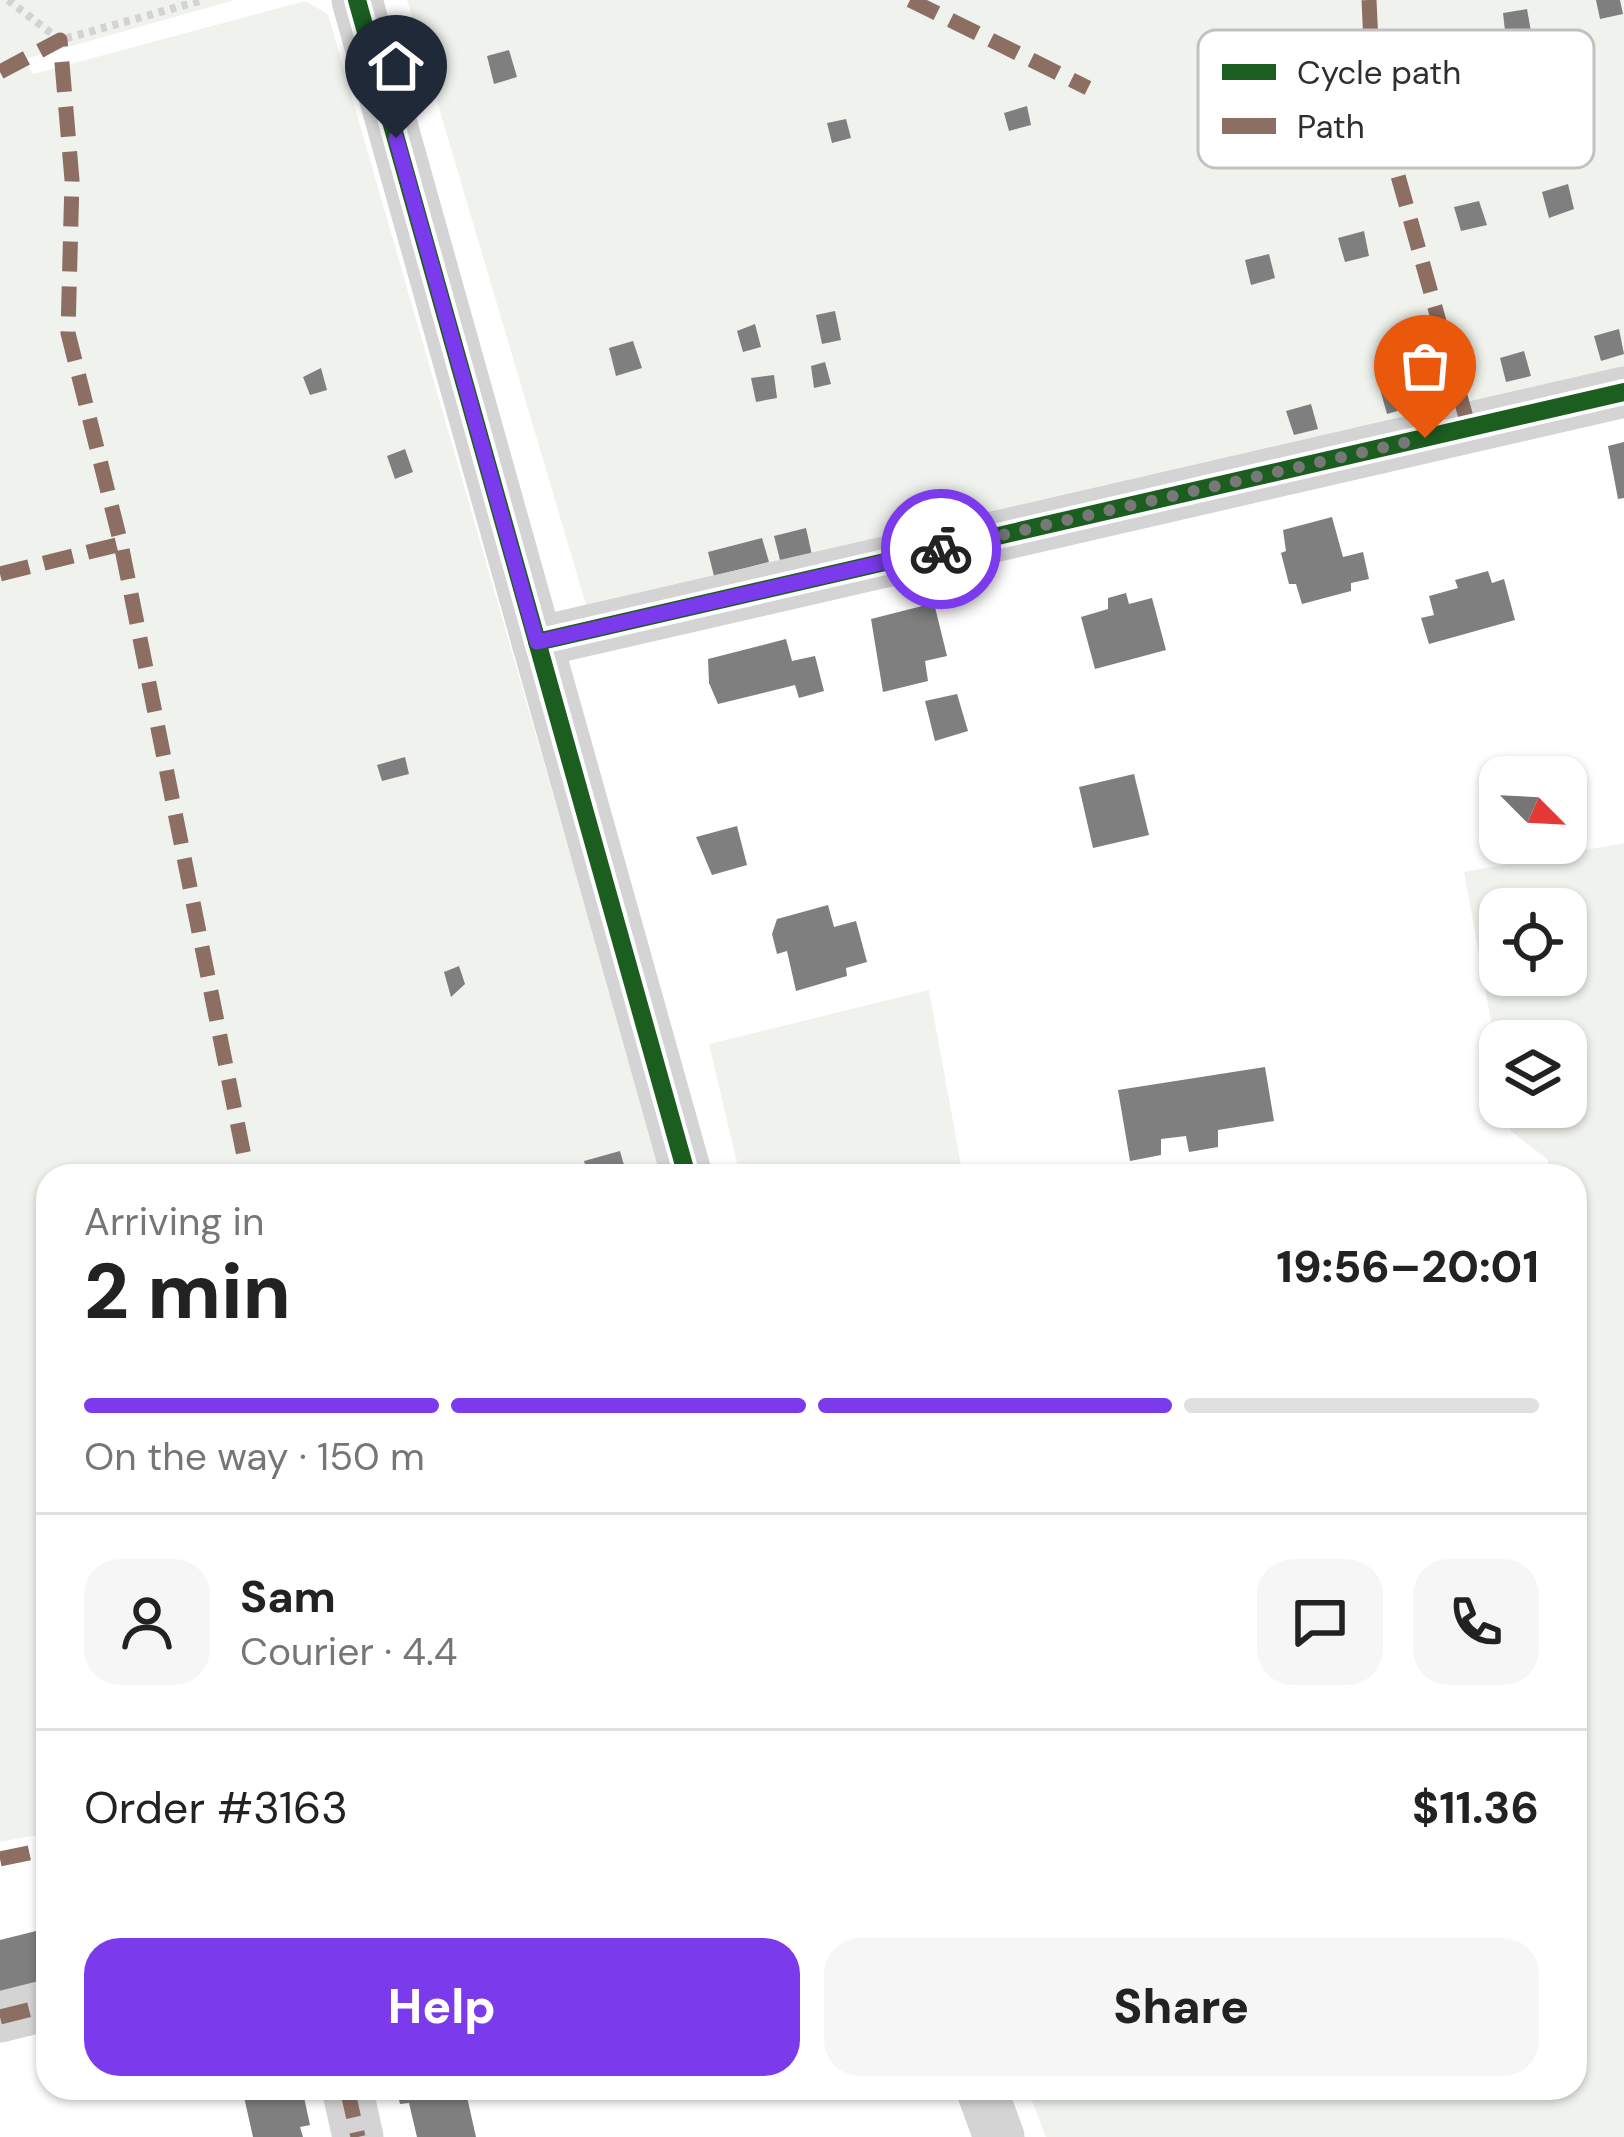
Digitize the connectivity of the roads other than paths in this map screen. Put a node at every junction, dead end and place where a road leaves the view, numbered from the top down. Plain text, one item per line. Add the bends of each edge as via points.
1 (357, 0) edge
2 (1624, 392) edge
3 (537, 642) junction
4 (684, 1164) edge
5 (36, 2008) edge
6 (0, 2017) edge
7 (350, 2100) edge
8 (985, 2100) edge
9 (358, 2137) edge
10 (999, 2137) edge

1 - 3 street
2 - 3 street
3 - 4 street
5 - 6 street
7 - 9 street
8 - 10 street

